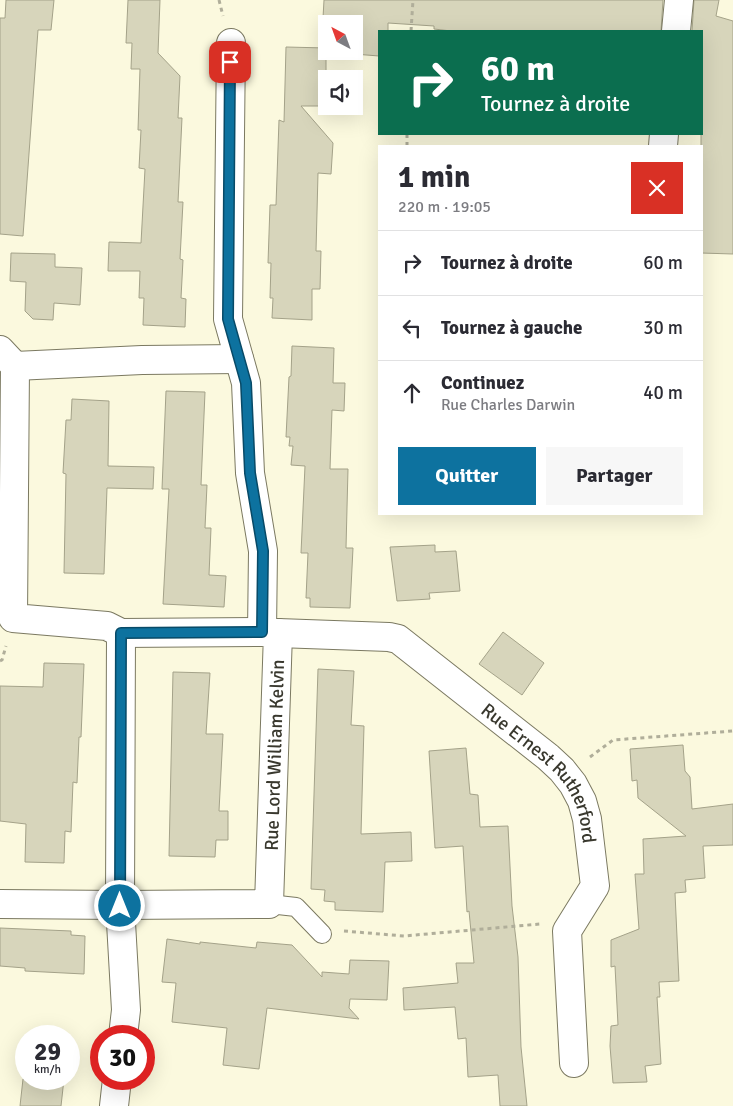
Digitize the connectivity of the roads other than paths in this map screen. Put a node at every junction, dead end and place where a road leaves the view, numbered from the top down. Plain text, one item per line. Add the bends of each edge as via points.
1 (679, 0) edge
2 (676, 30) edge
3 (231, 43) dead end
4 (7, 358) edge
5 (239, 359) junction
6 (121, 633) junction
7 (270, 633) junction
8 (0, 904) edge
9 (269, 904) junction
10 (120, 906) junction
11 (322, 934) road end
12 (124, 1025) edge
13 (574, 1063) dead end
14 (116, 1090) edge
15 (114, 1106) edge

1 - 2 street
3 - 5 street, Rue Lord William Kelvin via 228,319
4 - 5 street
4 - 6 street, Rue Ernest Rutherford via 13,618 107,626
5 - 7 street, Rue Lord William Kelvin via 246,383 250,473 263,551
6 - 7 street, Rue Ernest Rutherford
6 - 10 street
7 - 9 street, Rue Lord William Kelvin
7 - 13 street, Rue Ernest Rutherford via 398,639 548,757 573,784 587,820 595,886 567,931
8 - 10 street
9 - 10 street
9 - 11 lane via 296,907
10 - 12 street
14 - 15 street

